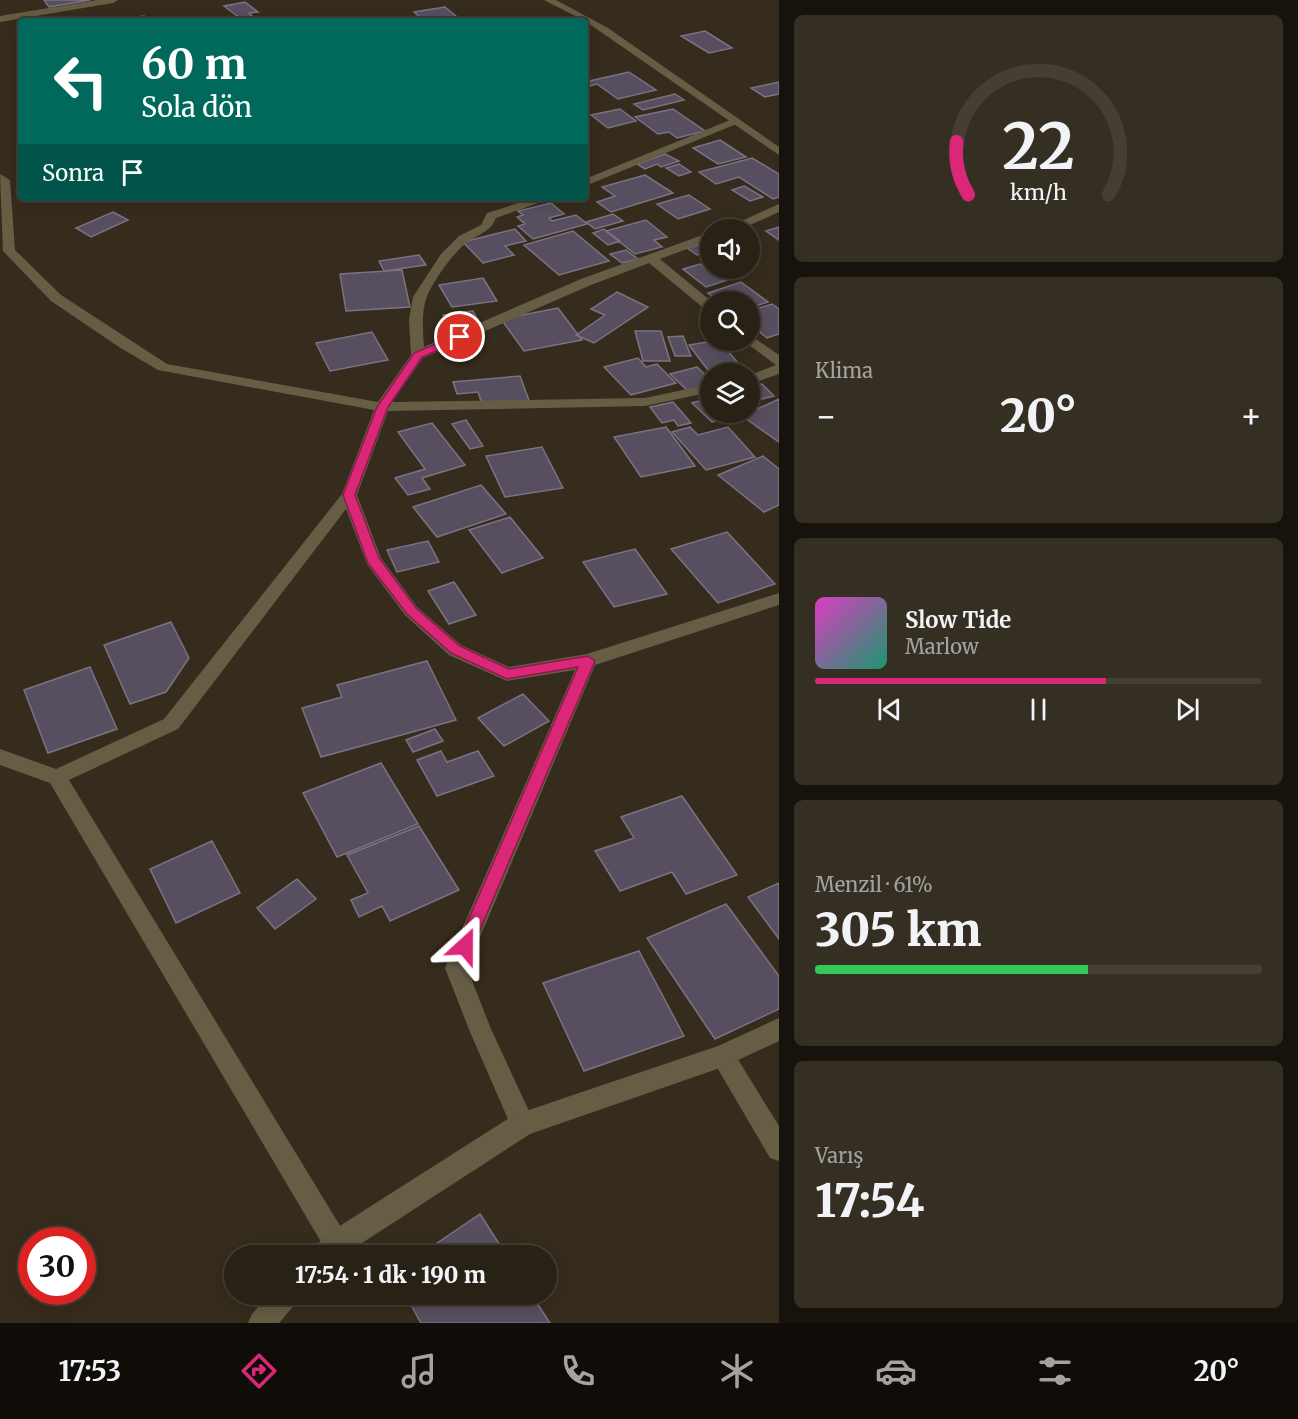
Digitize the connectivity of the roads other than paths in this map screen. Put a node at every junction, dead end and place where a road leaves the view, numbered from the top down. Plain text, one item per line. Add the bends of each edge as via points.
1 (113, 0) edge
2 (549, 0) edge
3 (18, 18) edge
4 (29, 18) edge
5 (583, 18) edge
6 (0, 19) edge
7 (588, 21) edge
8 (735, 121) junction
9 (779, 152) edge
10 (0, 177) edge
11 (588, 182) edge
12 (537, 201) edge
13 (779, 208) edge
14 (754, 219) edge
15 (700, 240) edge
16 (652, 259) junction
17 (700, 298) edge
18 (760, 347) edge
19 (418, 355) junction
20 (779, 362) edge
21 (779, 369) edge
22 (760, 376) edge
23 (700, 390) edge
24 (382, 407) junction
25 (349, 495) junction
26 (779, 599) edge
27 (588, 661) junction
28 (0, 757) edge
29 (57, 777) junction
30 (779, 1029) edge
31 (723, 1056) junction
32 (523, 1124) junction
33 (779, 1149) edge
34 (328, 1245) edge
35 (336, 1245) edge
36 (278, 1305) edge
37 (261, 1323) edge

1 - 4 street
2 - 5 street
3 - 6 street
7 - 8 street
8 - 9 street
8 - 11 street
10 - 24 street via 4,180 9,251 56,298 124,344 163,367
12 - 19 street via 491,216 486,227 463,239 445,258 420,297 416,320
13 - 14 street
15 - 16 street
16 - 17 street
16 - 19 street via 586,282
18 - 20 street
19 - 24 street
21 - 22 street
23 - 24 street via 645,402
24 - 25 street
25 - 27 street via 373,560 411,611 455,650 507,674
25 - 29 street via 171,724
26 - 27 street
27 - 32 street via 456,968
28 - 29 street
29 - 34 street
30 - 31 street
31 - 32 street
31 - 33 street
32 - 35 street
36 - 37 street

